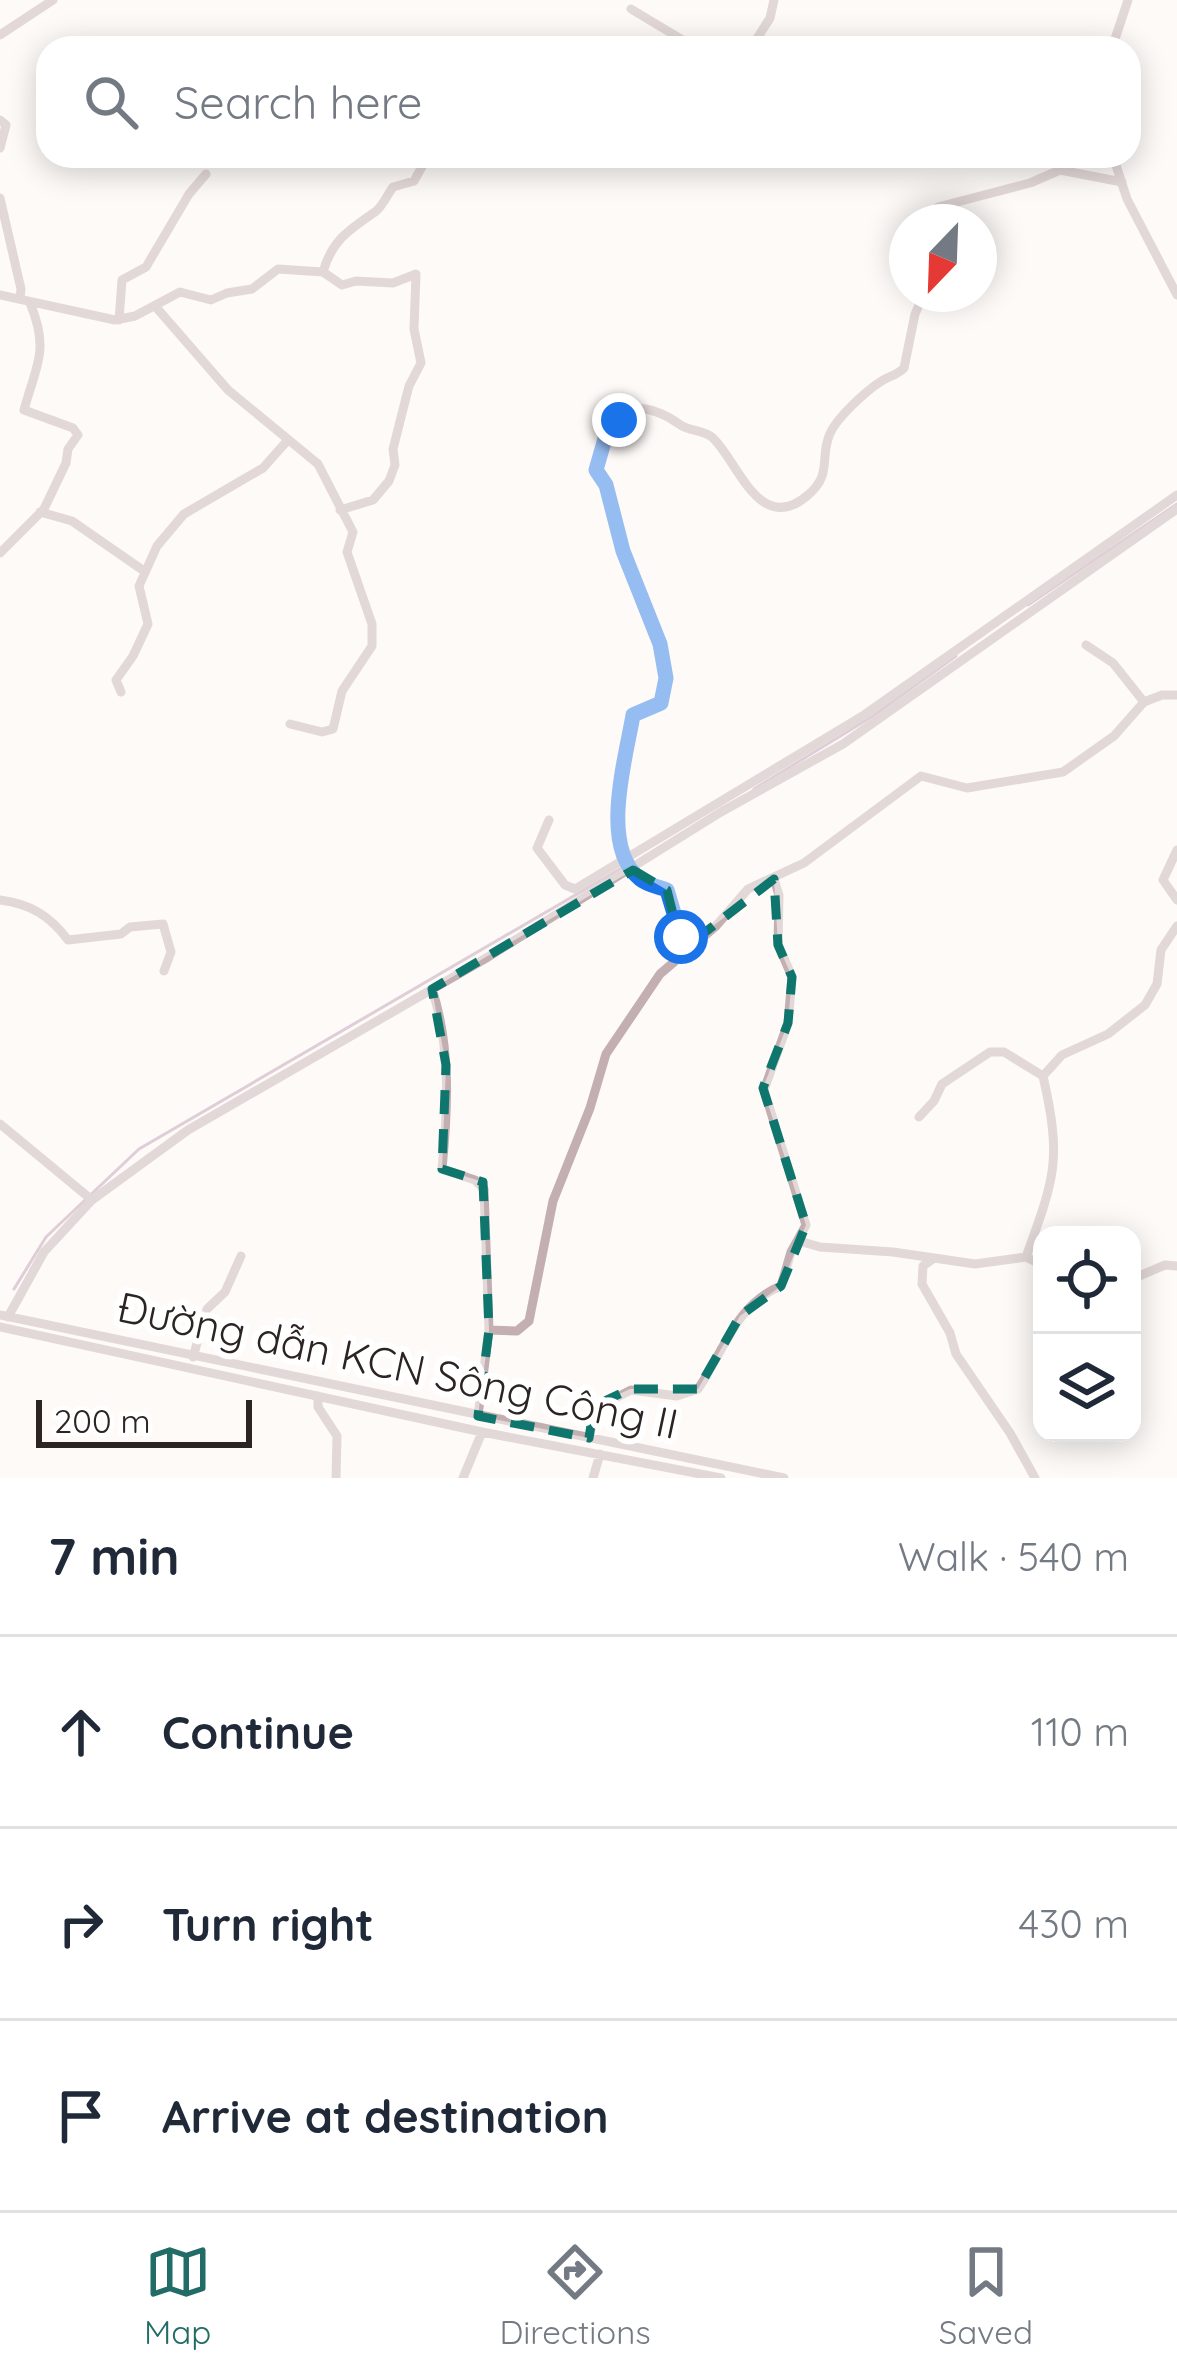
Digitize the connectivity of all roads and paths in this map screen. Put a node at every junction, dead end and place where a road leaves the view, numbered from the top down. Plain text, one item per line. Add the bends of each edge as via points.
1 (53, 0) edge
2 (774, 0) edge
3 (1128, 0) edge
4 (631, 9) dead end
5 (0, 35) edge
6 (676, 36) edge
7 (759, 36) edge
8 (1116, 36) edge
9 (0, 119) edge
10 (0, 148) edge
11 (421, 168) edge
12 (1117, 168) edge
13 (206, 174) dead end
14 (1122, 182) junction
15 (0, 198) edge
16 (950, 204) edge
17 (323, 272) junction
18 (0, 295) edge
19 (1177, 295) edge
20 (24, 301) junction
21 (155, 306) junction
22 (916, 312) edge
23 (119, 320) junction
24 (287, 441) junction
25 (1177, 495) edge
26 (1177, 509) edge
27 (340, 510) junction
28 (40, 512) junction
29 (0, 553) edge
30 (143, 571) junction
31 (1086, 646) dead end
32 (942, 658) junction
33 (948, 671) junction
34 (121, 692) dead end
35 (1177, 695) edge
36 (1144, 702) junction
37 (290, 724) dead end
38 (549, 820) dead end
39 (1177, 850) edge
40 (629, 864) junction
41 (774, 878) junction
42 (0, 900) edge
43 (1177, 900) edge
44 (1177, 926) edge
45 (687, 948) junction
46 (164, 971) dead end
47 (432, 989) junction
48 (1042, 1076) junction
49 (919, 1117) dead end
50 (0, 1124) edge
51 (88, 1196) junction
52 (799, 1241) junction
53 (241, 1256) dead end
54 (1026, 1257) junction
55 (934, 1258) junction
56 (1033, 1260) edge
57 (1177, 1266) edge
58 (1141, 1275) edge
59 (3, 1320) edge
60 (488, 1330) junction
61 (193, 1357) junction
62 (318, 1396) junction
63 (352, 1397) junction
64 (478, 1416) junction
65 (482, 1432) junction
66 (589, 1438) junction
67 (600, 1454) junction
68 (336, 1478) edge
69 (463, 1478) edge
70 (592, 1478) edge
71 (722, 1478) edge
72 (784, 1478) edge
73 (1035, 1478) edge

1 - 5 street
2 - 7 street
3 - 8 street
4 - 6 street
9 - 10 street
11 - 17 street via 348,227
12 - 14 street
13 - 23 street via 146,267 122,280
14 - 16 street via 1060,170
14 - 19 street
15 - 20 street
17 - 21 street via 278,269 247,291 211,300 184,291
17 - 27 street via 342,285 417,275 421,363 393,449 394,471 373,500
18 - 20 street
20 - 23 street
20 - 28 street via 41,335 41,362 24,410 78,435
21 - 23 street
21 - 24 street via 228,390
22 - 40 street via 904,368 833,429 825,472 800,501 759,500 708,434 673,417 626,411 609,430 597,464 666,678 661,703 634,712 620,771 620,842
24 - 27 street via 318,464
24 - 30 street via 263,468 184,514
25 - 32 street
26 - 33 street
27 - 37 street via 353,532 346,551 372,646 342,691 333,729
28 - 29 street
28 - 30 street via 72,521
30 - 34 street via 148,623 116,680
31 - 36 street via 1113,663
32 - 33 street
32 - 40 street
33 - 40 street via 843,744
35 - 36 street
36 - 41 street via 1114,736 1063,772 962,788 921,776
38 - 40 street via 537,848 569,889
39 - 43 street via 1163,880
40 - 45 street via 643,881 667,890
40 - 47 street
41 - 45 street via 743,893
41 - 52 street via 778,944 792,977 788,1023 764,1090 806,1225
42 - 46 street via 34,908 71,940 159,922 171,947
44 - 48 street via 1145,1005
45 - 60 street via 606,1054 553,1201 530,1321 517,1331
47 - 51 street
47 - 60 street via 446,1065 442,1169 484,1189
48 - 49 street via 990,1052 942,1084
48 - 54 street via 1056,1135 1054,1172
50 - 51 street
51 - 59 street
52 - 55 street
52 - 66 street via 781,1286 740,1316 698,1389 677,1396 626,1392 596,1408
53 - 61 street via 207,1310
54 - 55 street via 975,1264
54 - 56 street
55 - 73 street via 923,1266 922,1285 968,1376
57 - 58 street
59 - 61 street, Đường dẫn KCN Sông Công II
59 - 62 street, Đường dẫn KCN Sông Công II
60 - 64 street
61 - 63 street, Đường dẫn KCN Sông Công II
62 - 63 street, Đường dẫn KCN Sông Công II
62 - 68 street via 337,1436
63 - 64 street, Đường dẫn KCN Sông Công II
63 - 65 street, Đường dẫn KCN Sông Công II
64 - 66 street, Đường dẫn KCN Sông Công II
65 - 67 street, Đường dẫn KCN Sông Công II
65 - 69 street
66 - 72 street, Đường dẫn KCN Sông Công II
67 - 70 street
67 - 71 street, Đường dẫn KCN Sông Công II

